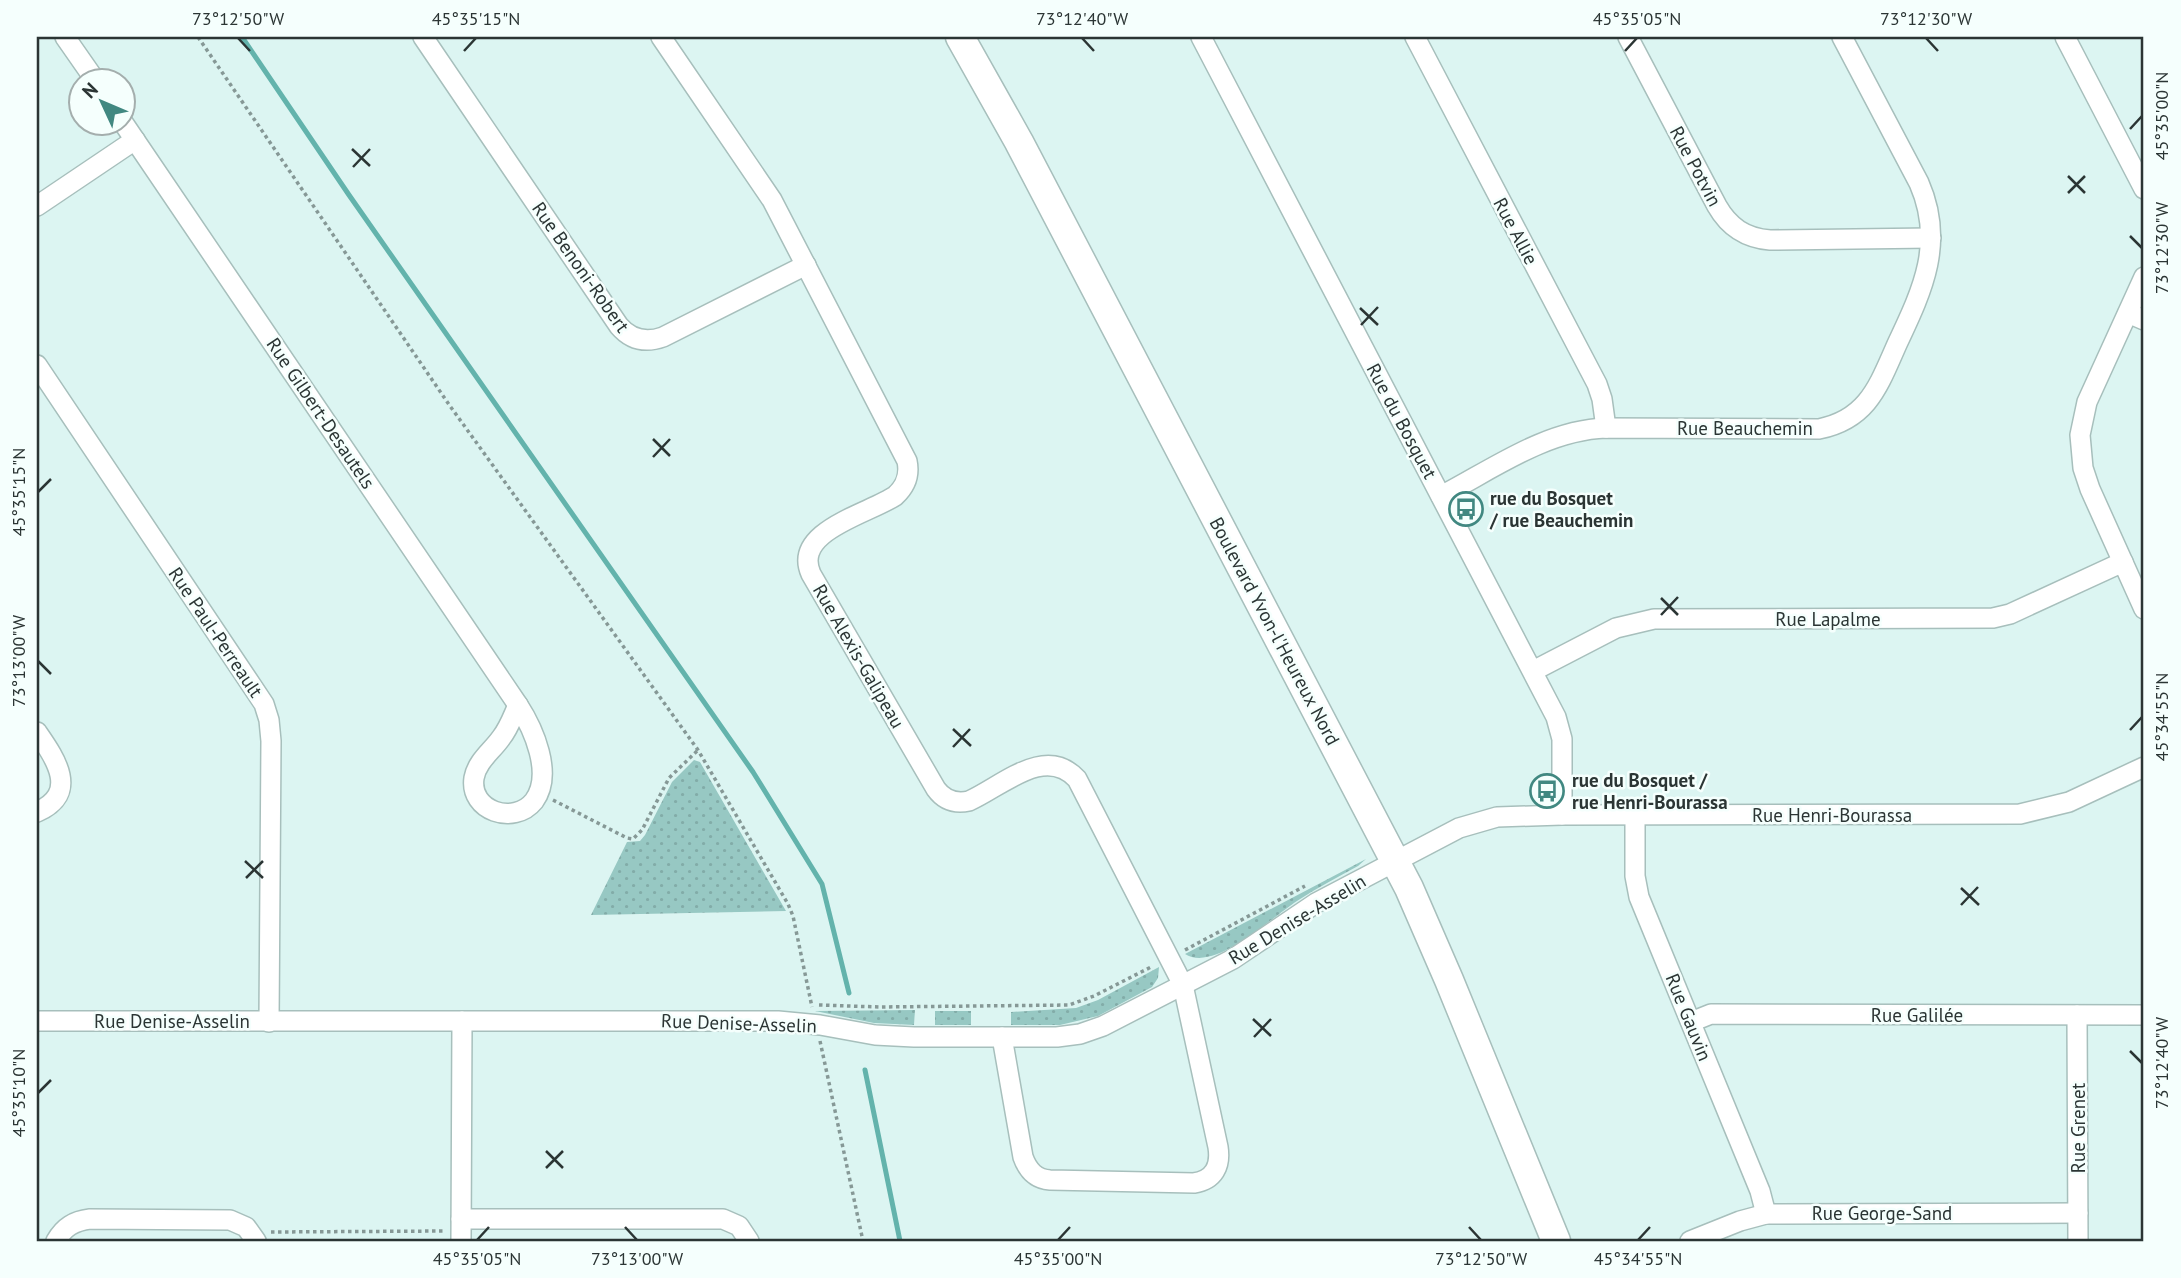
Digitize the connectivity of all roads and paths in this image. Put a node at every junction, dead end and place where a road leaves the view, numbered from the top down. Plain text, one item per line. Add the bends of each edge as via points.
1 (65, 37) edge
2 (198, 37) edge
3 (423, 37) edge
4 (662, 37) edge
5 (960, 37) edge
6 (1201, 37) edge
7 (1415, 37) edge
8 (1628, 37) edge
9 (1842, 37) edge
10 (2065, 37) edge
11 (85, 66) edge
12 (132, 136) edge
13 (135, 140) junction
14 (2144, 189) edge
15 (37, 206) edge
16 (1931, 238) junction
17 (806, 264) junction
18 (2144, 277) edge
19 (2136, 316) edge
20 (37, 365) edge
21 (1606, 428) junction
22 (1441, 496) junction
23 (2123, 562) junction
24 (2144, 610) edge
25 (1533, 671) junction
26 (518, 705) junction
27 (37, 732) edge
28 (698, 750) junction
29 (2144, 767) edge
30 (548, 798) dead end
31 (37, 812) edge
32 (1562, 815) junction
33 (1635, 816) junction
34 (1395, 862) junction
35 (1316, 880) dead end
36 (1184, 950) dead end
37 (1183, 985) junction
38 (811, 1005) dead end
39 (2077, 1015) junction
40 (2144, 1015) edge
41 (37, 1021) edge
42 (462, 1021) junction
43 (269, 1022) junction
44 (1691, 1022) junction
45 (1002, 1037) junction
46 (819, 1038) dead end
47 (2078, 1213) junction
48 (1766, 1214) junction
49 (461, 1230) edge
50 (261, 1237) edge
51 (56, 1241) edge
52 (749, 1241) edge
53 (863, 1241) edge
54 (1556, 1241) edge
55 (1690, 1241) edge
56 (2078, 1241) edge

1 - 11 street
2 - 28 path via 450,406
3 - 17 street, Rue Benoni-Robert via 619,326 631,337 647,341 663,337
4 - 17 street, Rue Alexis-Galipeau via 772,200
5 - 34 street, Boulevard Yvon-l'Heureux Nord
6 - 22 street, Rue du Bosquet
7 - 21 street, Rue Allie via 1597,384
8 - 16 street, Rue Potvin via 1717,206 1740,232 1770,240
9 - 16 street, Rue Beauchemin via 1919,183
10 - 14 street
12 - 13 street, Rue Gilbert-Desautels
13 - 15 street
13 - 26 street, Rue Gilbert-Desautels
16 - 21 street, Rue Beauchemin via 1920,294 1874,393 1850,417 1819,429
17 - 37 street, Rue Alexis-Galipeau via 905,456 909,472 895,496 815,540 807,554 811,575 943,797 969,802 1041,765 1064,768 1077,779
18 - 19 street
19 - 23 street via 2087,402 2080,435 2086,478
20 - 43 street, Rue Paul-Perreault via 256,689 267,712 271,741
21 - 22 street, Rue Beauchemin via 1551,439
22 - 25 street, Rue du Bosquet
23 - 24 street
23 - 25 street, Rue Lapalme via 1993,618 1644,620 1616,628
25 - 32 street, Rue du Bosquet via 1560,732
26 - 26 street, Rue Gilbert-Desautels via 474,776 482,803 502,814 524,809 540,787 536,736
27 - 31 street via 58,763 61,780 55,797
28 - 30 path via 669,778 634,839
28 - 38 path via 788,904
29 - 33 street, Rue Henri-Bourassa via 2068,802 2020,814
32 - 33 street, Rue Henri-Bourassa
32 - 34 street, Rue Henri-Bourassa via 1477,821
33 - 44 street, Rue Gauvin via 1639,897
34 - 37 street, Rue Denise-Asselin via 1325,898 1248,950
34 - 54 street, Boulevard Yvon-l'Heureux Nord via 1450,980
35 - 36 path, Rue Denise-Asselin
37 - 45 street, Rue Denise-Asselin via 1092,1030 1057,1037
37 - 45 street via 1219,1158 1215,1172 1199,1182 1051,1180 1035,1175 1023,1157
39 - 40 street, Rue Galilée
39 - 44 street, Rue Galilée via 1712,1014
39 - 47 street, Rue Grenet
41 - 43 street, Rue Denise-Asselin
42 - 43 street, Rue Denise-Asselin
42 - 45 street, Rue Denise-Asselin via 795,1021 893,1036
42 - 49 street
44 - 48 street, Rue Gauvin
46 - 53 path
47 - 48 street, Rue George-Sand
47 - 56 street, Rue Grenet
48 - 55 street, Rue George-Sand
49 - 50 path
49 - 52 street via 723,1219 739,1226
50 - 51 street via 230,1220 103,1219 76,1221

